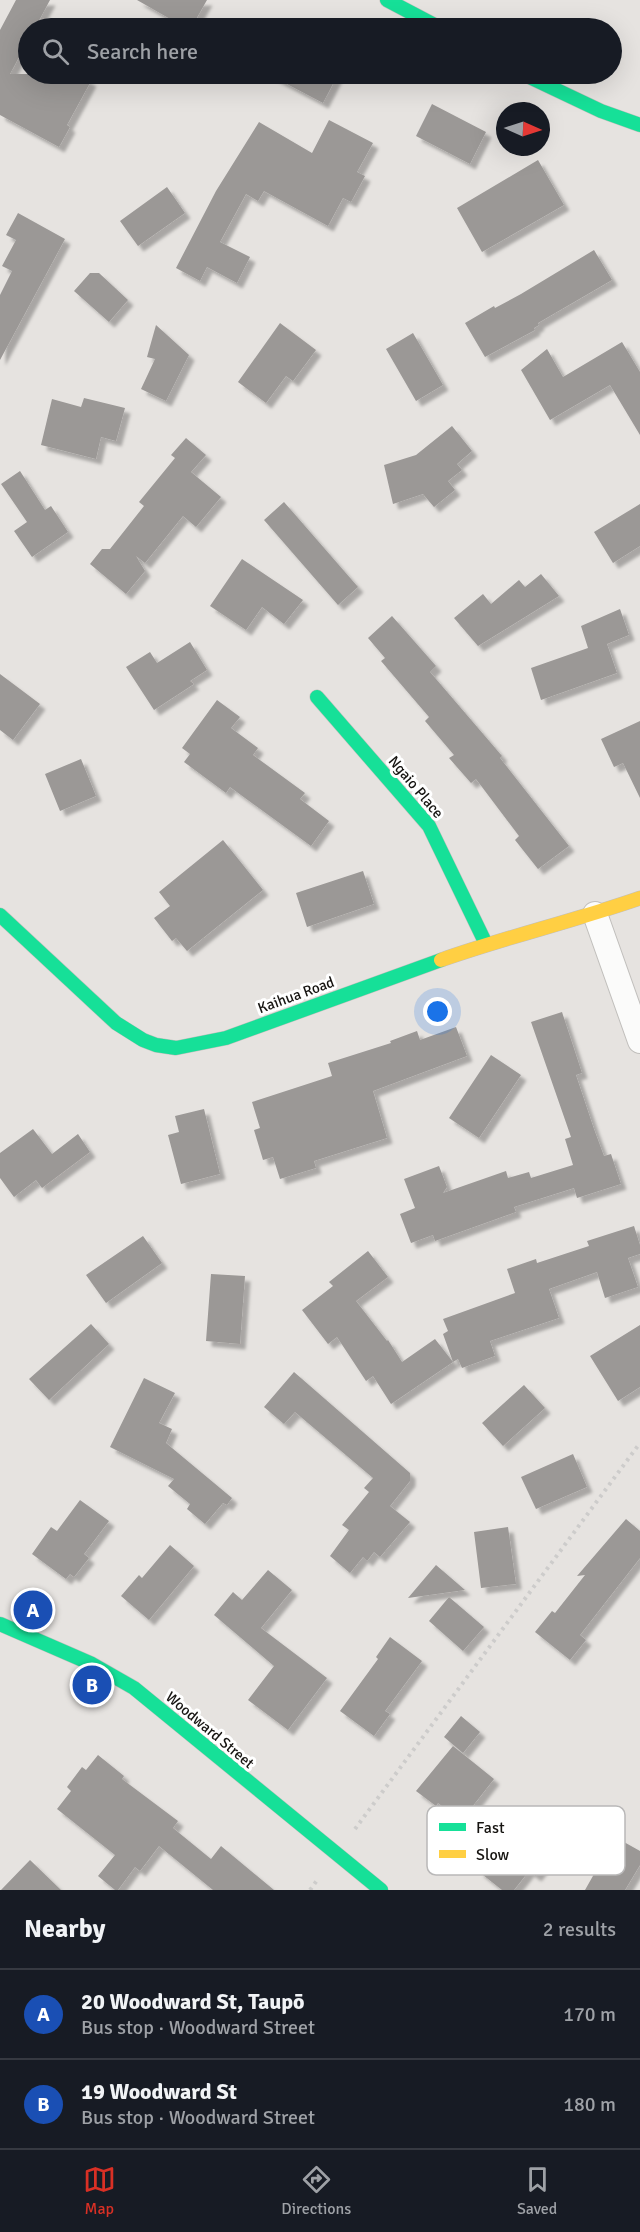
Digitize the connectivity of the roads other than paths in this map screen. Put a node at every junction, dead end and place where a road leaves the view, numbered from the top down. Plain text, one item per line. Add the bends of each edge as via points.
1 (387, 0) edge
2 (421, 18) edge
3 (544, 84) edge
4 (640, 125) edge
5 (317, 697) dead end
6 (640, 898) edge
7 (595, 914) junction
8 (0, 915) edge
9 (486, 944) junction
10 (640, 1041) edge
11 (0, 1624) edge
12 (381, 1890) edge

1 - 2 street
3 - 4 street
5 - 9 street, Ngaio Place via 429,826
6 - 7 street, Kaihua Road
7 - 9 street, Kaihua Road
7 - 10 street
8 - 9 street, Kaihua Road via 116,1023 143,1040 176,1048 226,1038
11 - 12 street, Woodward Street via 92,1664 134,1688

